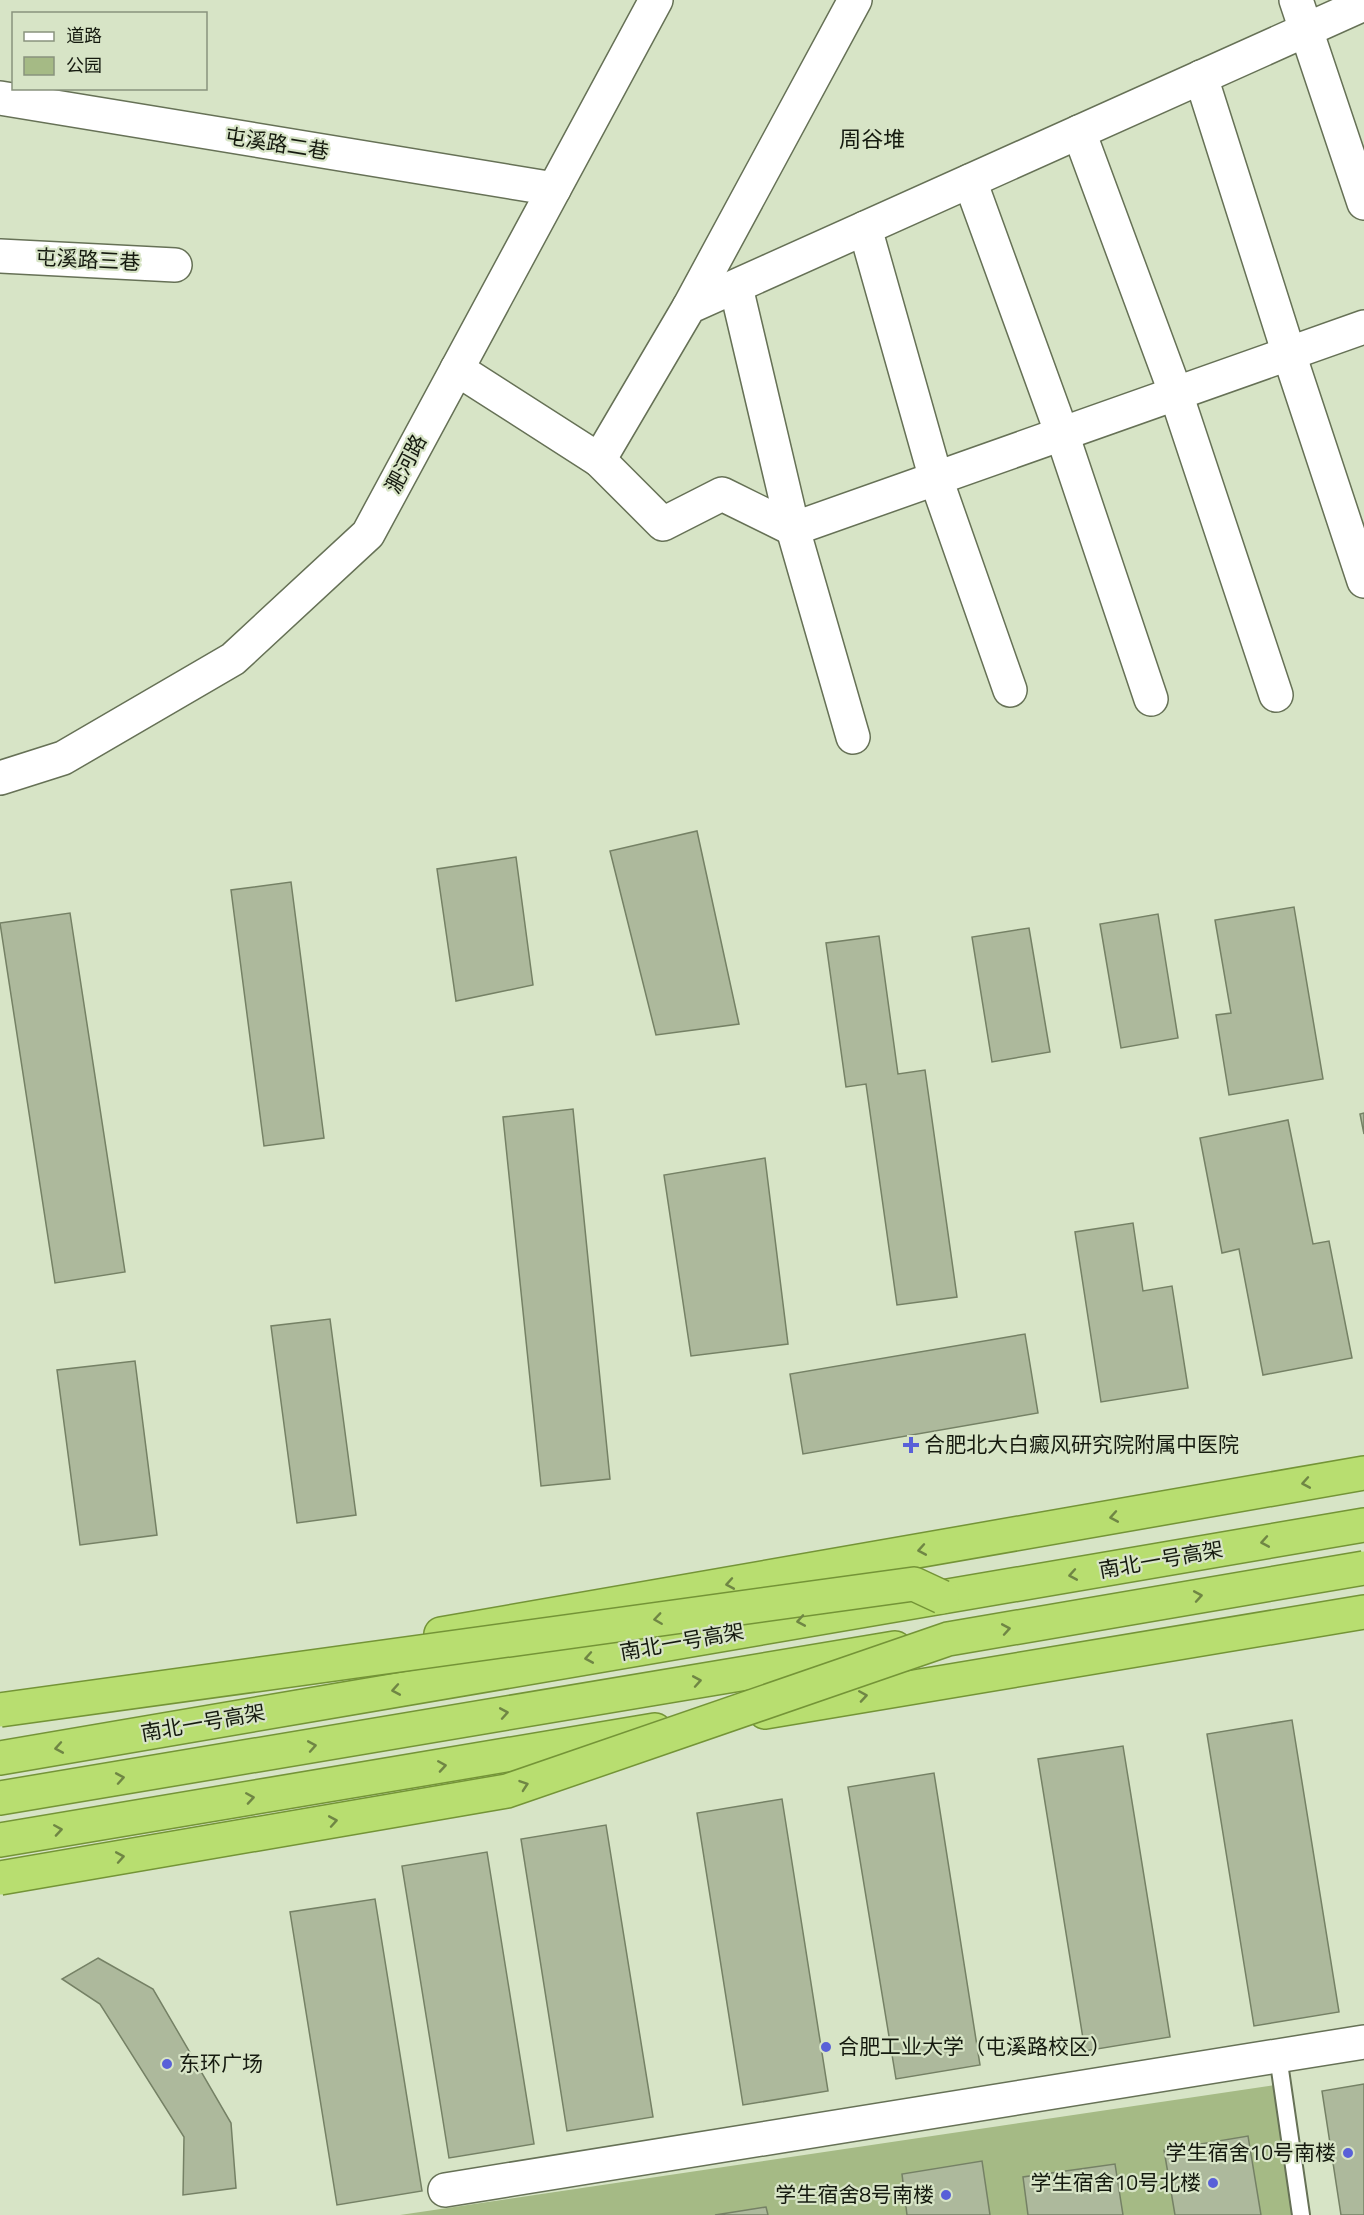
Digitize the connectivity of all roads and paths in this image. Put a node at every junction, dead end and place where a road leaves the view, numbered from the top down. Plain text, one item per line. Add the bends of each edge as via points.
1 (656, 0) edge
2 (855, 0) edge
3 (1364, 4) edge
4 (1301, 15) edge
5 (1201, 77) junction
6 (0, 98) edge
7 (1079, 132) junction
8 (970, 181) junction
9 (554, 189) junction
10 (1364, 203) edge
11 (865, 228) junction
12 (0, 256) edge
13 (175, 265) dead end
14 (736, 287) junction
15 (689, 308) junction
16 (1364, 327) edge
17 (1289, 354) junction
18 (457, 369) junction
19 (1176, 394) junction
20 (1062, 434) junction
21 (599, 460) junction
22 (936, 479) junction
23 (793, 529) junction
24 (1364, 581) edge
25 (1010, 690) dead end
26 (1276, 695) dead end
27 (1151, 699) dead end
28 (853, 737) dead end
29 (0, 778) edge
30 (1364, 1473) edge
31 (1364, 1525) edge
32 (1364, 1568) edge
33 (942, 1597) junction
34 (1364, 1612) edge
35 (948, 1638) junction
36 (0, 1711) edge
37 (0, 1758) edge
38 (0, 1798) edge
39 (0, 1840) edge
40 (0, 1878) edge
41 (1364, 2042) edge
42 (1278, 2056) junction
43 (445, 2190) dead end
44 (1301, 2215) edge

1 - 9 street, 淝河路
2 - 15 street
3 - 4 street
4 - 5 street
4 - 10 street
5 - 7 street
5 - 17 street
6 - 9 street, 屯溪路二巷
7 - 8 street
7 - 19 street
8 - 11 street
8 - 20 street
9 - 18 street, 淝河路
11 - 14 street
11 - 22 street
12 - 13 street, 屯溪路三巷
14 - 15 street
14 - 23 street
15 - 21 street
16 - 17 street
17 - 19 street
17 - 24 street
18 - 21 street
18 - 29 street, 淝河路 via 368,534 232,659 63,759
19 - 20 street
19 - 26 street
20 - 22 street
20 - 27 street
21 - 23 street via 663,524 722,494
22 - 23 street
22 - 25 street
23 - 28 street
30 -> 36 highway
31 -> 33 highway, 南北一号高架
35 -> 32 highway, 南北一号高架, bridge
33 -> 36 highway, bridge via 914,1584
33 -> 37 highway, 南北一号高架
39 -> 34 highway
38 -> 35 highway, 南北一号高架, bridge
40 -> 35 highway, bridge via 507,1791
41 - 42 street
42 - 43 street
42 - 44 lane

